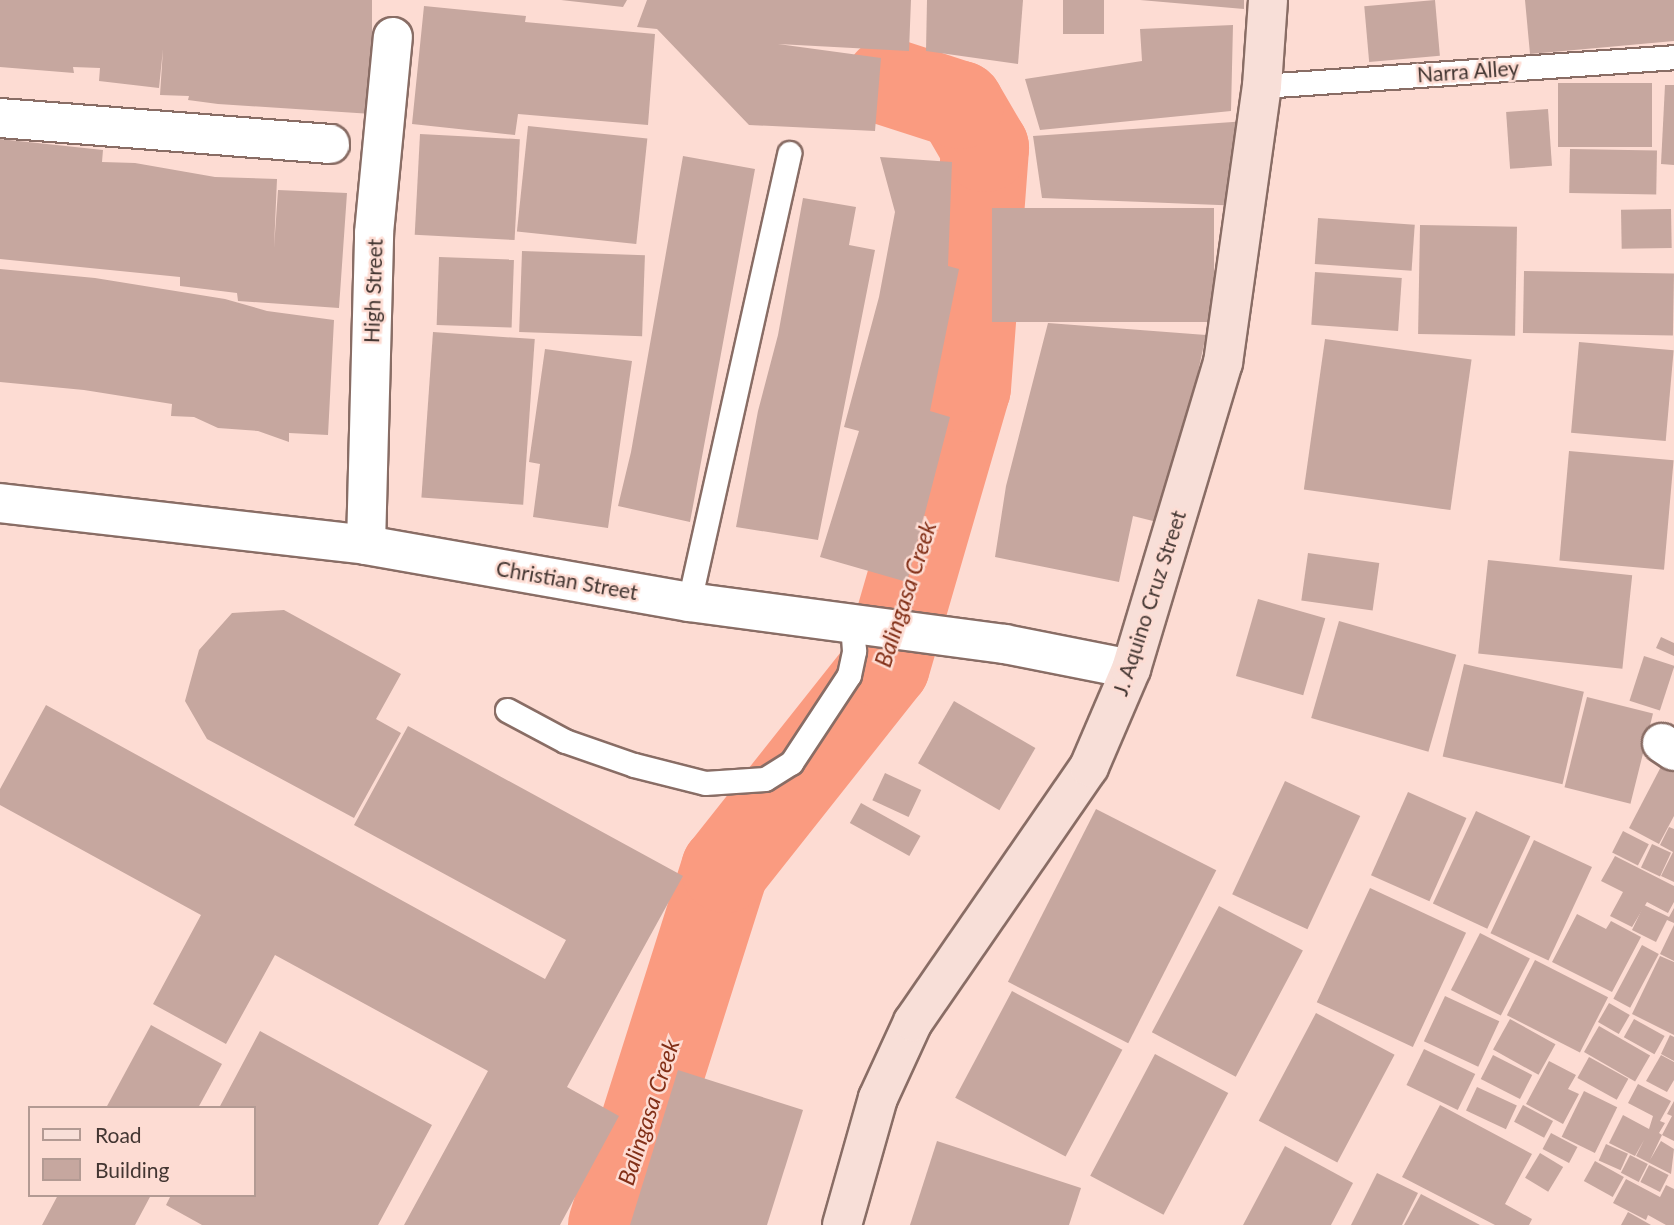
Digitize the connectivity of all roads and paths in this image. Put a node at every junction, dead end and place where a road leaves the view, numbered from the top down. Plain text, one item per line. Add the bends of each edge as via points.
1 (1268, 0) edge
2 (393, 37) dead end
3 (1674, 57) edge
4 (1262, 86) junction
5 (0, 118) edge
6 (330, 144) dead end
7 (789, 152) dead end
8 (0, 503) edge
9 (366, 545) junction
10 (690, 602) junction
11 (862, 624) junction
12 (1131, 669) junction
13 (507, 710) dead end
14 (842, 1225) edge

1 - 4 street, J. Aquino Cruz Street
2 - 9 street, High Street via 374,233
3 - 4 lane, Narra Alley
4 - 12 street, J. Aquino Cruz Street via 1223,363
5 - 6 street
7 - 10 lane
8 - 9 street, Christian Street
9 - 10 street, Christian Street
10 - 11 street, Christian Street
11 - 12 street, Christian Street
11 - 13 lane via 849,675 791,763 765,779 705,783 634,765 565,741
12 - 14 street, J. Aquino Cruz Street via 1089,767 913,1023 878,1098

